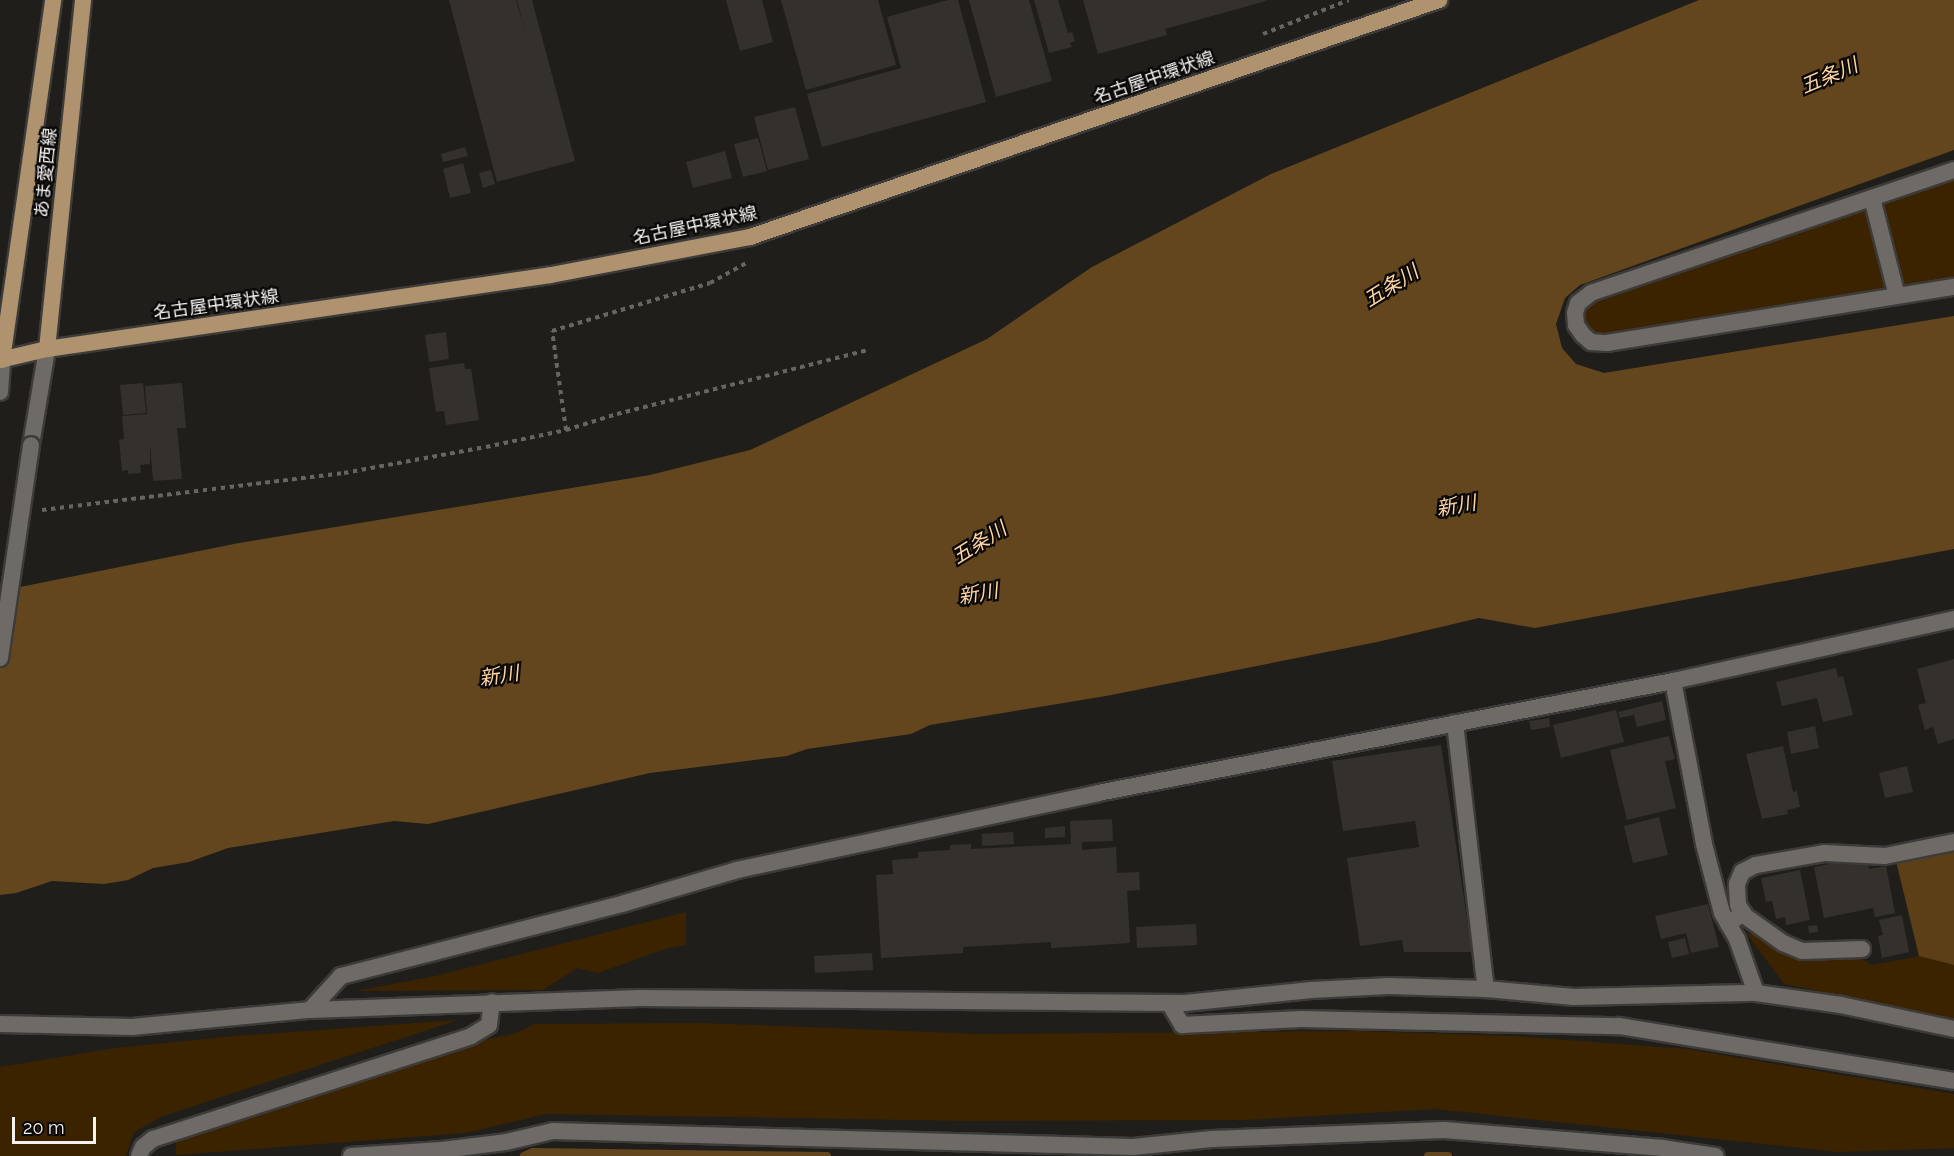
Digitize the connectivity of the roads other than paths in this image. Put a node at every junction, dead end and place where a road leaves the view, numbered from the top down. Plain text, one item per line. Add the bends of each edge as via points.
1 (53, 0) edge
2 (83, 0) edge
3 (1439, 0) edge
4 (1954, 170) edge
5 (1872, 198) junction
6 (1954, 287) edge
7 (1898, 296) junction
8 (47, 349) junction
9 (1, 360) edge
10 (0, 392) edge
11 (1954, 619) edge
12 (0, 658) edge
13 (1673, 681) junction
14 (1455, 723) junction
15 (1954, 842) edge
16 (1743, 912) junction
17 (1728, 924) junction
18 (1862, 949) dead end
19 (1486, 989) junction
20 (1756, 993) junction
21 (492, 1002) junction
22 (1169, 1003) junction
23 (310, 1010) junction
24 (0, 1024) edge
25 (1954, 1029) edge
26 (1954, 1082) edge
27 (139, 1156) edge
28 (351, 1156) edge
29 (1715, 1156) edge

1 - 9 main road, あま愛西線
2 - 8 main road, あま愛西線
3 - 8 main road, 名古屋中環状線 via 750,237 551,275
4 - 5 street
5 - 7 street
5 - 7 street via 1591,293 1578,303 1576,325 1591,342 1607,343
6 - 7 street
8 - 9 main road, 名古屋中環状線
8 - 12 street, bridge
9 - 10 street
11 - 13 street
13 - 14 street
13 - 17 street via 1704,844
14 - 19 street
14 - 23 street via 1098,793 737,870 341,976
15 - 16 street via 1885,856 1825,853 1756,865 1742,872 1737,884 1738,904
16 - 17 street
16 - 18 street via 1783,943 1802,951
17 - 20 street
19 - 20 street via 1574,998
19 - 22 street via 1389,986
20 - 25 street via 1841,1005
21 - 22 street via 640,998
21 - 23 street
21 - 27 street via 489,1025 471,1036 153,1139 142,1147
22 - 26 street via 1182,1025 1301,1019 1619,1026
23 - 24 street via 132,1027
28 - 29 street via 495,1144 553,1131 1133,1147 1212,1139 1444,1130

